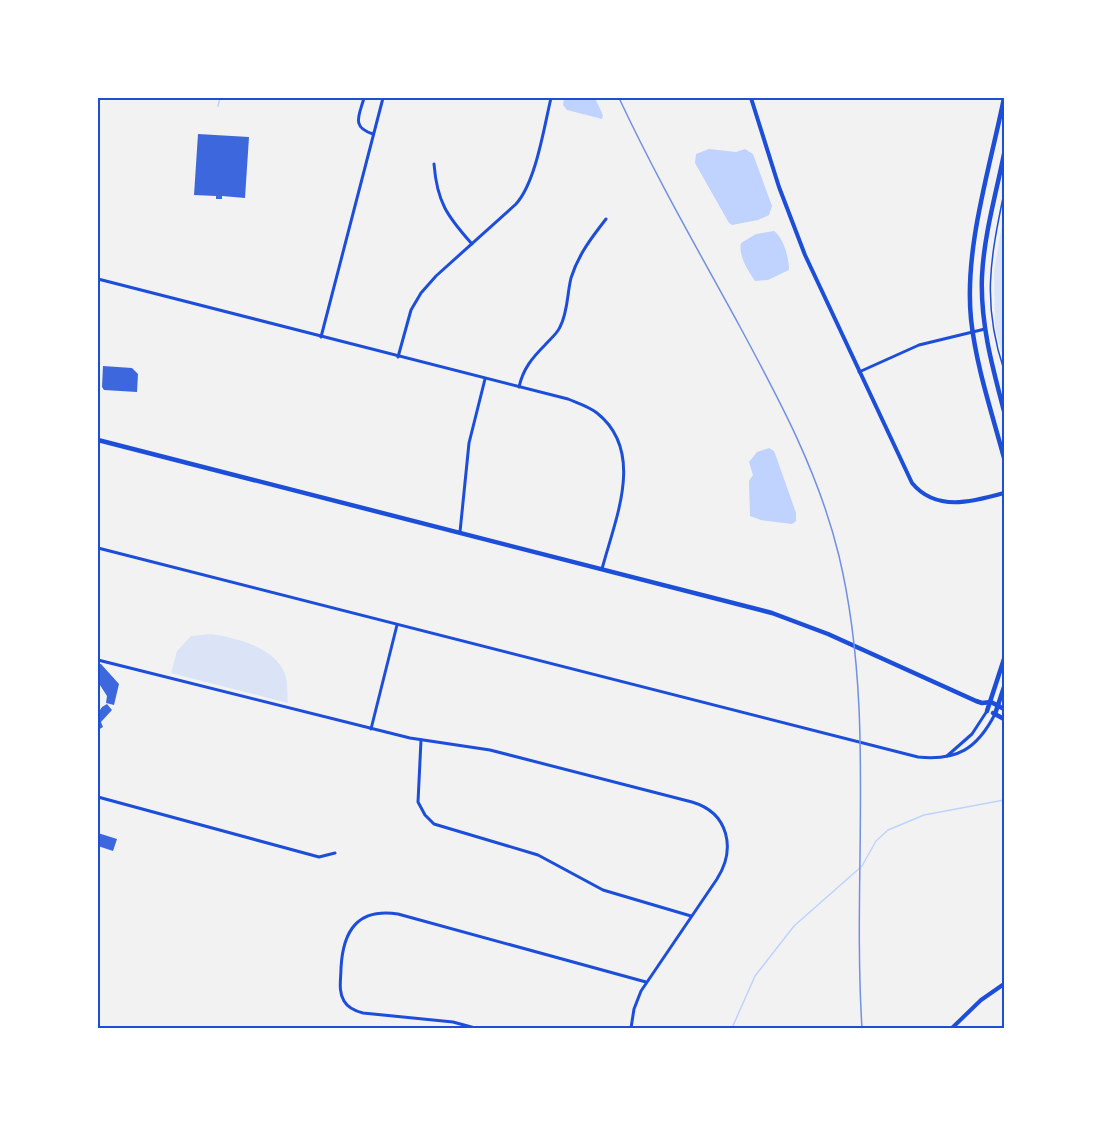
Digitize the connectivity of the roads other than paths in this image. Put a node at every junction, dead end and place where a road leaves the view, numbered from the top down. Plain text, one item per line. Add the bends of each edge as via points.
1 (364, 98) edge
2 (383, 98) edge
3 (551, 98) edge
4 (751, 98) edge
5 (1005, 98) edge
6 (373, 134) junction
7 (1005, 154) edge
8 (434, 164) dead end
9 (606, 219) dead end
10 (472, 244) junction
11 (98, 279) edge
12 (985, 329) junction
13 (973, 332) junction
14 (321, 337) junction
15 (398, 357) junction
16 (858, 372) junction
17 (485, 379) junction
18 (519, 387) junction
19 (1005, 411) edge
20 (98, 440) edge
21 (1005, 458) edge
22 (1005, 493) edge
23 (460, 532) junction
24 (98, 548) edge
25 (602, 569) junction
26 (398, 625) junction
27 (1005, 659) edge
28 (98, 660) edge
29 (1005, 687) edge
30 (991, 702) junction
31 (982, 703) junction
32 (998, 706) junction
33 (1005, 709) edge
34 (987, 711) junction
35 (995, 714) junction
36 (1005, 719) edge
37 (371, 729) junction
38 (421, 740) junction
39 (947, 756) junction
40 (98, 797) edge
41 (335, 853) dead end
42 (691, 916) junction
43 (646, 982) junction
44 (1005, 984) edge
45 (475, 1029) edge
46 (631, 1029) edge
47 (952, 1029) edge

1 - 6 street via 359,127
2 - 6 street
3 - 10 street via 523,194
4 - 16 street via 791,222
5 - 13 main road via 973,250
6 - 14 street
7 - 12 main road via 983,258
8 - 10 street via 445,210
9 - 18 street via 577,262 560,329 530,361
10 - 15 street via 416,300
11 - 14 street
12 - 13 street
12 - 19 main road
13 - 16 street via 919,345
13 - 21 main road
14 - 15 street
15 - 17 street
16 - 22 street via 907,476 921,492 936,500 960,503
17 - 18 street
17 - 23 street via 469,443
18 - 25 street via 586,406 598,414 620,444 624,482
20 - 23 main road
23 - 25 main road
24 - 26 street
25 - 31 main road via 786,618
26 - 37 street
26 - 39 street via 918,757
27 - 30 main road
28 - 37 street
29 - 32 main road
30 - 31 main road
30 - 32 main road
30 - 34 main road
31 - 34 main road
32 - 33 main road
32 - 35 main road
34 - 35 main road
34 - 39 street via 972,734
35 - 36 main road
35 - 39 street via 972,745 955,756
37 - 38 street
38 - 42 street via 418,802 424,816 434,824 538,855 603,890
38 - 42 street via 490,750 707,808 724,830 728,853 721,873
40 - 41 street via 319,857
42 - 43 street
43 - 45 street via 398,914 363,917 348,934 340,991 353,1010
43 - 46 street
44 - 47 street via 981,1000

